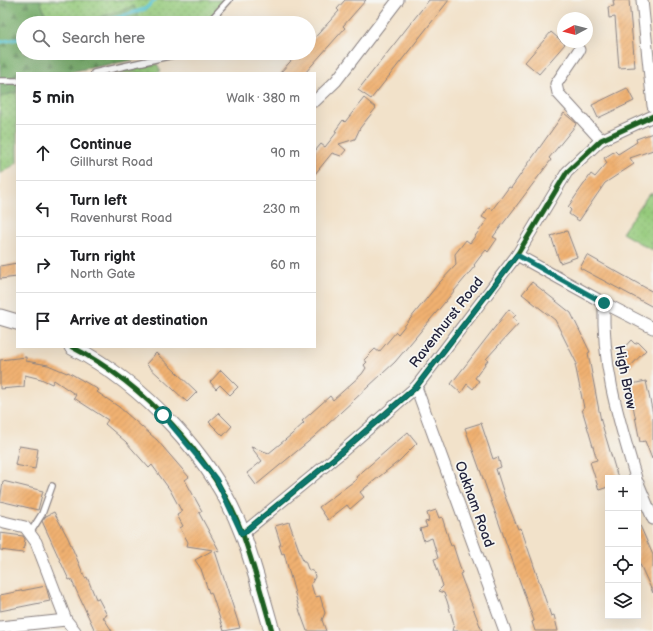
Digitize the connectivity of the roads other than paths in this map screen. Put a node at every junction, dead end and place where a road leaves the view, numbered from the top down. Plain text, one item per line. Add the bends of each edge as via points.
1 (229, 0) edge
2 (398, 0) edge
3 (642, 0) edge
4 (214, 16) edge
5 (579, 50) dead end
6 (151, 60) edge
7 (98, 72) edge
8 (0, 81) edge
9 (16, 81) edge
10 (316, 100) edge
11 (653, 106) edge
12 (653, 116) edge
13 (601, 140) junction
14 (517, 255) junction
15 (604, 303) junction
16 (653, 328) edge
17 (74, 348) edge
18 (416, 387) junction
19 (635, 475) edge
20 (52, 486) dead end
21 (641, 490) edge
22 (653, 518) edge
23 (0, 521) edge
24 (30, 533) junction
25 (242, 534) junction
26 (66, 620) junction
27 (0, 628) edge
28 (75, 631) edge
29 (272, 631) edge
30 (505, 631) edge

1 - 4 lane
2 - 10 street via 336,81
3 - 11 street
5 - 13 street via 556,84 558,93
6 - 7 lane
8 - 9 lane
12 - 13 street, Ravenhurst Road
13 - 14 street, Ravenhurst Road via 567,172
14 - 15 street
14 - 18 street, Ravenhurst Road
15 - 16 street
15 - 19 street, High Brow via 603,331 607,372
17 - 25 street via 95,359 163,415 216,479
18 - 25 street, Ravenhurst Road
18 - 30 street, Oakham Road
20 - 24 lane via 42,514
21 - 22 street
23 - 24 street via 25,527
24 - 26 street via 36,542
25 - 29 street
26 - 27 street
26 - 28 street

